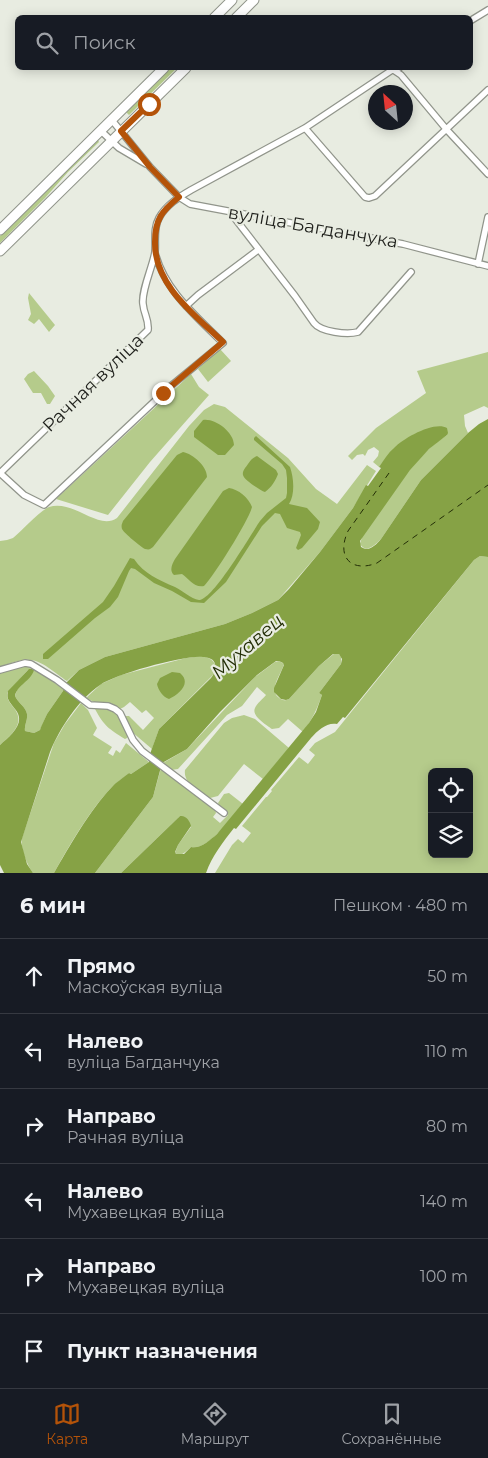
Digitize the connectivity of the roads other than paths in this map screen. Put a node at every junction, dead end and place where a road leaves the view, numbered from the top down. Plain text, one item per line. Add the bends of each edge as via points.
1 (232, 0) edge
2 (254, 0) edge
3 (488, 10) edge
4 (217, 15) edge
5 (239, 15) edge
6 (473, 19) edge
7 (162, 70) edge
8 (184, 70) edge
9 (390, 70) edge
10 (392, 70) edge
11 (488, 90) edge
12 (111, 119) junction
13 (305, 128) junction
14 (100, 130) junction
15 (447, 130) junction
16 (121, 131) junction
17 (112, 141) junction
18 (150, 167) junction
19 (488, 174) edge
20 (179, 197) junction
21 (230, 212) junction
22 (488, 217) edge
23 (0, 230) edge
24 (258, 250) junction
25 (0, 251) edge
26 (154, 253) junction
27 (478, 264) junction
28 (488, 266) edge
29 (411, 272) dead end
30 (186, 306) junction
31 (0, 474) edge
32 (0, 670) edge
33 (224, 813) dead end

1 - 4 main road
2 - 5 main road
3 - 6 street
7 - 12 main road
8 - 16 main road
9 - 13 street, Рачная вуліца
10 - 15 street
11 - 15 street
12 - 14 main road
12 - 16 street, вуліца Багданчука
13 - 15 street via 364,197 369,198
13 - 20 street, Рачная вуліца
14 - 17 street, вуліца Багданчука
14 - 23 main road
15 - 19 street
16 - 17 main road
16 - 18 street, вуліца Багданчука
17 - 18 street, вуліца Багданчука
17 - 25 main road
18 - 20 street, вуліца Багданчука
20 - 21 street, вуліца Багданчука via 190,204
20 - 26 street, Рачная вуліца via 159,219 154,232
21 - 24 street
21 - 27 street, вуліца Багданчука via 403,244
22 - 27 street
24 - 29 street via 322,330 358,332
24 - 30 street
26 - 30 street via 164,278
26 - 31 street, Рачная вуліца via 142,303 149,322 148,330
27 - 28 street, вуліца Багданчука
30 - 31 street via 223,342 172,385 44,505 24,495
32 - 33 street via 30,664 90,705 117,710 133,740 148,756

